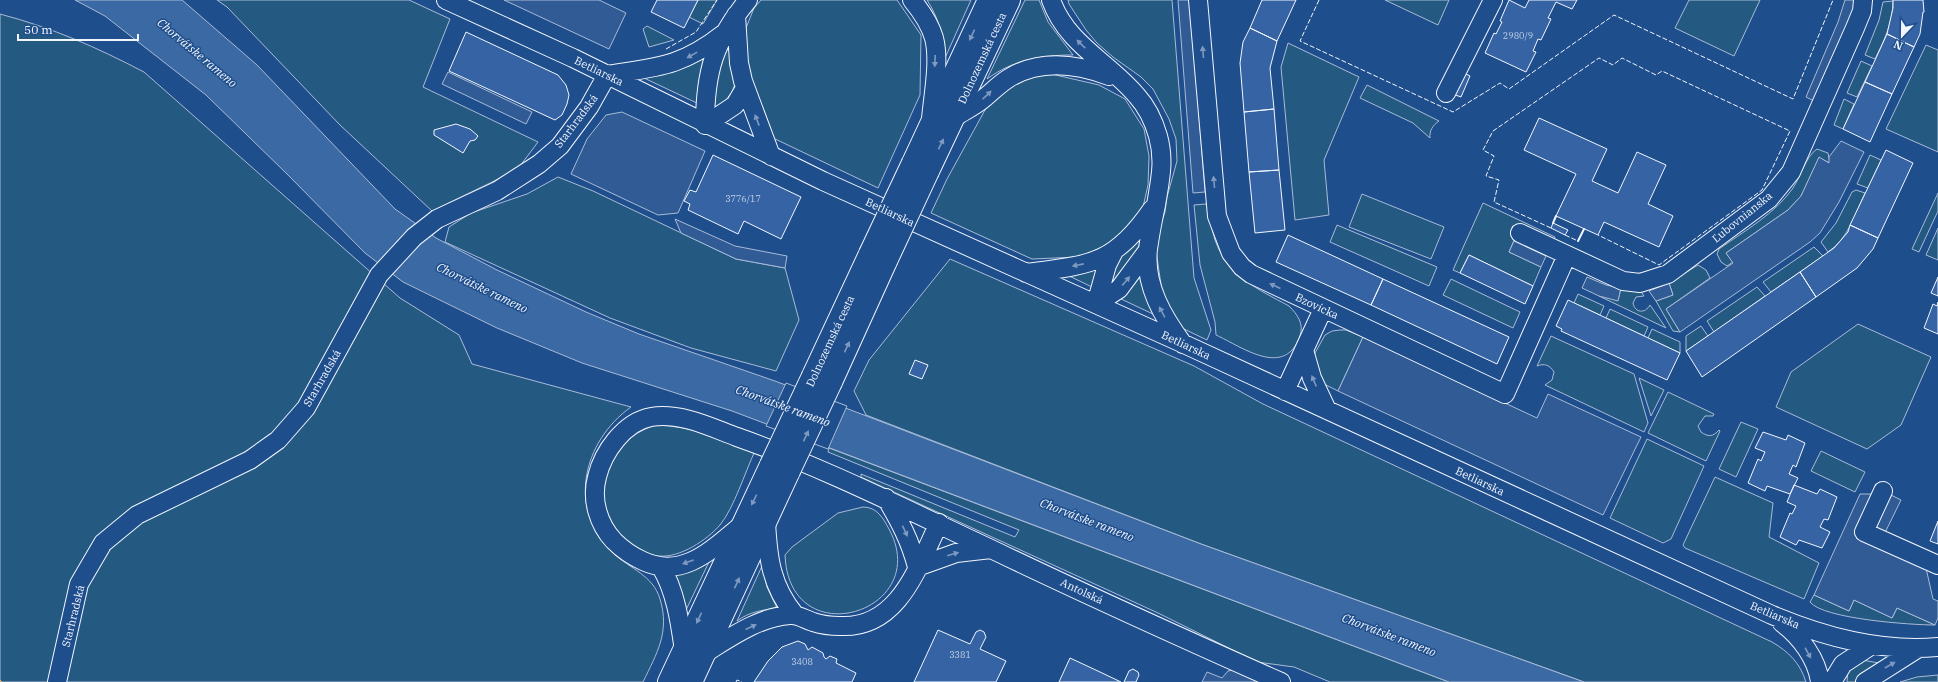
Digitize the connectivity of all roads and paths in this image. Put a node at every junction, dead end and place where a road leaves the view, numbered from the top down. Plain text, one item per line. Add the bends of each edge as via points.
1 (748, 0) edge
2 (912, 0) edge
3 (989, 0) edge
4 (1009, 0) edge
5 (1051, 0) edge
6 (1198, 0) edge
7 (1493, 0) edge
8 (1863, 0) edge
9 (457, 2) edge
10 (736, 16) junction
11 (724, 33) junction
12 (607, 75) junction
13 (1120, 80) junction
14 (745, 88) junction
15 (1446, 93) dead end
16 (955, 117) junction
17 (705, 124) junction
18 (931, 125) junction
19 (771, 156) junction
20 (920, 167) junction
21 (1156, 203) junction
22 (1520, 233) dead end
23 (1148, 250) junction
24 (1114, 252) junction
25 (1567, 255) junction
26 (1026, 274) junction
27 (1096, 304) junction
28 (1323, 309) junction
29 (1184, 344) junction
30 (1304, 350) junction
31 (1285, 391) junction
32 (1327, 410) junction
33 (780, 468) junction
34 (1883, 491) dead end
35 (886, 498) junction
36 (766, 522) junction
37 (938, 523) junction
38 (743, 524) junction
39 (990, 549) junction
40 (1938, 565) edge
41 (661, 567) junction
42 (917, 567) junction
43 (795, 615) junction
44 (1772, 615) junction
45 (1831, 637) junction
46 (1872, 645) junction
47 (1938, 647) edge
48 (1917, 649) junction
49 (694, 652) junction
50 (1843, 664) junction
51 (57, 682) edge
52 (669, 682) edge
53 (691, 682) edge
54 (1281, 682) edge
55 (1820, 682) edge
56 (1832, 682) edge
57 (1843, 682) edge
58 (1865, 682) edge

1 - 10 street
2 -> 18 street via 934,39
3 -> 18 main road, Dolnozemská cesta
4 - 16 main road, Dolnozemská cesta
13 -> 5 street via 1071,35
28 -> 6 street, Bzovícka via 1251,274 1238,262 1227,245 1217,216
7 - 15 street
8 - 25 street, Ľubovnianska via 1862,11 1809,135 1791,172 1768,199 1668,274 1640,283 1623,281
9 - 12 street, Betliarska
10 - 11 street
10 - 14 street via 739,63
11 -> 12 street via 708,46 672,64
11 - 17 street via 706,86
12 - 17 street, Betliarska
12 - 51 street, Starhradská via 589,107 560,146 539,164 497,190 437,219 414,237 379,275 306,408 278,440 250,460 137,515 103,543 79,584
16 -> 13 street via 982,100 996,86 1033,69 1076,65
13 - 21 street via 1142,102 1158,136 1162,169
14 - 17 street via 731,108
19 -> 14 street
20 -> 16 main road, Dolnozemská cesta
17 - 19 street, Betliarska
18 - 20 main road, Dolnozemská cesta
19 - 26 street, Betliarska
20 - 33 main road, Dolnozemská cesta, bridge
21 - 23 street
21 - 24 street via 1137,231
22 - 25 street, Ľubovnianska
27 -> 23 street via 1119,289
29 -> 23 street via 1159,308 1148,267
24 -> 26 street via 1088,263
24 - 27 street via 1104,271
25 - 28 street, Bzovícka via 1504,394
26 - 27 street, Betliarska
27 - 29 street, Betliarska
28 - 30 street
29 - 31 street, Betliarska
30 - 31 street
32 -> 30 street via 1312,378
31 - 32 street, Betliarska
32 - 44 street, Betliarska
33 - 36 main road, Dolnozemská cesta
33 -> 38 main road, Dolnozemská cesta
34 - 40 street via 1864,532
35 - 37 street, Antolská
35 - 41 street, Antolská via 786,454 695,422 674,417 646,418 624,431 605,455 597,475 595,499 600,520 614,541 638,558
35 -> 42 street via 904,528
36 - 43 street via 773,578 781,596
49 -> 36 main road, Dolnozemská cesta
37 - 39 street, Antolská
37 - 42 street
38 -> 41 street via 704,555 689,563
38 -> 49 main road, Dolnozemská cesta
42 -> 39 street via 956,553
39 - 54 street, Antolská
41 - 49 street via 667,577 681,626
42 - 43 street via 910,586 904,593 886,611 870,621 850,627 834,626
49 -> 43 street via 755,624 776,617
44 - 45 street, Betliarska
44 -> 55 street via 1798,637 1808,651
45 - 46 street, Betliarska
45 - 50 street
46 - 48 street, Betliarska
46 - 50 street
47 - 48 street, Betliarska
58 -> 48 street
49 - 52 main road, Dolnozemská cesta
49 - 53 main road, Dolnozemská cesta
50 - 56 street
50 - 57 street

